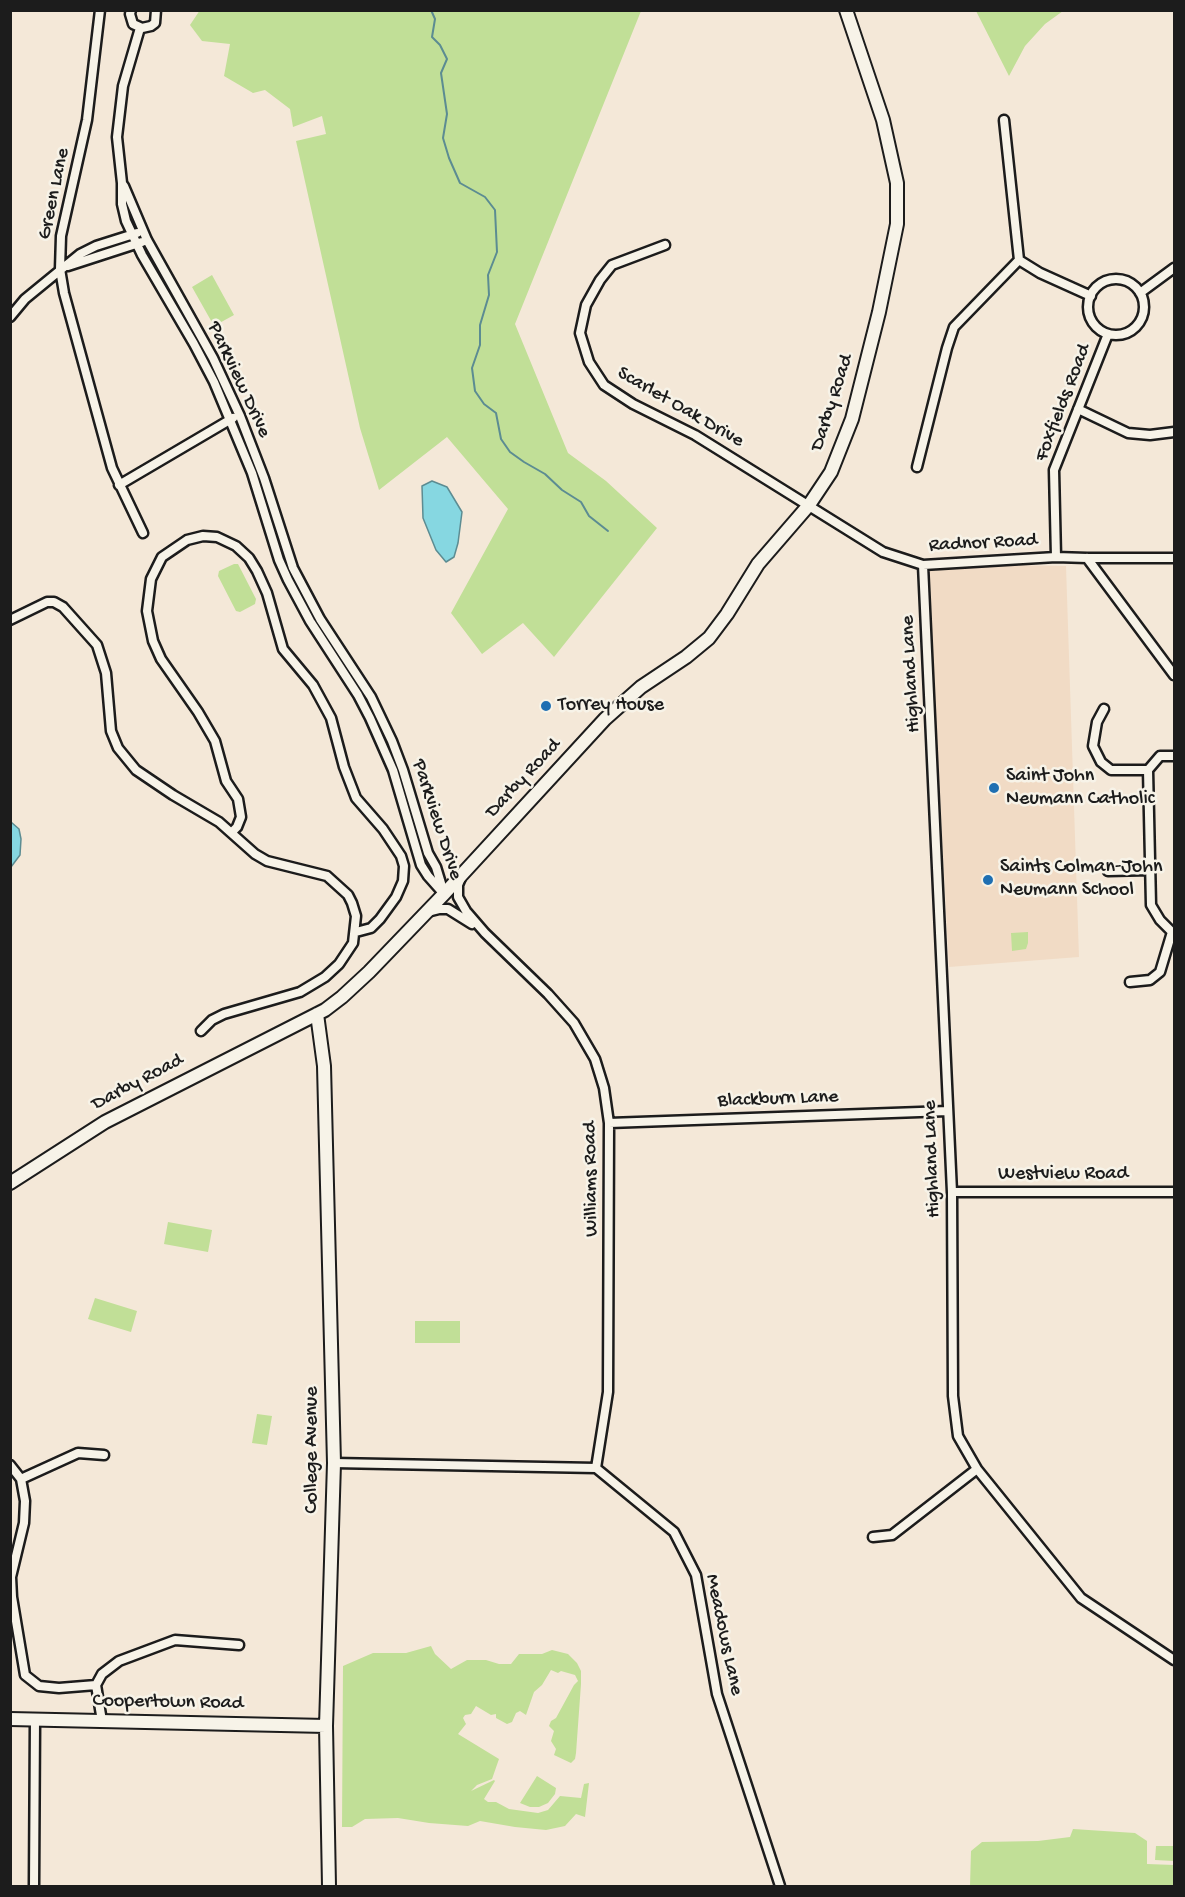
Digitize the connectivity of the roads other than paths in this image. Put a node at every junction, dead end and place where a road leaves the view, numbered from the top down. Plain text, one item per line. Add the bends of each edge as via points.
1 (100, 10) edge
2 (156, 10) edge
3 (846, 10) edge
4 (130, 11) edge
5 (140, 28) junction
6 (1004, 120) dead end
7 (122, 183) junction
8 (143, 230) junction
9 (132, 234) junction
10 (147, 240) junction
11 (137, 244) junction
12 (665, 245) dead end
13 (1019, 260) junction
14 (1174, 268) edge
15 (60, 269) junction
16 (1140, 293) junction
17 (1091, 296) junction
18 (10, 317) edge
19 (1108, 334) junction
20 (1078, 409) junction
21 (239, 414) junction
22 (230, 419) junction
23 (1174, 432) edge
24 (917, 467) dead end
25 (266, 484) junction
26 (119, 485) junction
27 (257, 488) junction
28 (809, 505) junction
29 (143, 533) dead end
30 (1056, 556) junction
31 (1087, 558) junction
32 (1174, 558) edge
33 (922, 565) junction
34 (10, 620) edge
35 (1174, 675) edge
36 (373, 701) junction
37 (363, 705) junction
38 (1104, 709) dead end
39 (1174, 756) edge
40 (1148, 770) junction
41 (408, 785) junction
42 (399, 788) junction
43 (232, 832) junction
44 (1150, 870) junction
45 (1108, 871) dead end
46 (462, 875) junction
47 (444, 894) junction
48 (425, 913) junction
49 (356, 932) junction
50 (1173, 932) edge
51 (485, 933) junction
52 (1130, 982) dead end
53 (317, 1014) junction
54 (201, 1030) dead end
55 (948, 1111) junction
56 (609, 1123) junction
57 (10, 1183) edge
58 (952, 1192) junction
59 (1174, 1192) edge
60 (104, 1455) dead end
61 (334, 1463) junction
62 (10, 1465) edge
63 (596, 1468) junction
64 (977, 1469) junction
65 (21, 1479) junction
66 (873, 1537) dead end
67 (239, 1645) dead end
68 (1174, 1660) edge
69 (96, 1685) junction
70 (10, 1719) edge
71 (35, 1720) junction
72 (102, 1721) junction
73 (326, 1726) junction
74 (34, 1887) edge
75 (329, 1887) edge
76 (780, 1887) edge

1 - 15 street, Green Lane via 87,120 61,236
2 - 5 street, Parkview Drive via 154,22
3 - 28 main road, Darby Road via 883,120 897,183 897,224 852,419 831,472
4 - 5 street via 131,20
5 - 7 street, Parkview Drive via 119,108 117,137
6 - 13 street
7 - 8 street, Parkview Drive
7 - 9 street, Parkview Drive via 122,204
8 - 9 street
8 - 10 street, Parkview Drive
9 - 11 street, Parkview Drive
9 - 15 street via 96,246
10 - 11 street
10 - 21 street, Parkview Drive via 209,350
11 - 15 street
11 - 22 street, Parkview Drive via 194,344
12 - 28 street, Scarlet Oak Drive via 612,265 600,280 586,305 580,333 589,362 604,385 633,404 695,435
13 - 17 street
13 - 24 street via 954,327
14 - 16 street
15 - 18 street
15 - 26 street, Green Lane
16 - 17 street via 1129,282 1117,279 1102,283
16 - 19 street, Foxfields Road via 1144,311 1138,324 1126,333
17 - 19 street, Foxfields Road via 1091,318
19 - 20 street, Foxfields Road
20 - 23 street via 1128,433
20 - 30 street, Foxfields Road via 1054,470
21 - 22 street
21 - 25 street, Parkview Drive
22 - 26 street
22 - 27 street, Parkview Drive
25 - 27 street
25 - 36 street, Parkview Drive via 293,568 330,636
26 - 29 street, Green Lane
27 - 37 street, Parkview Drive via 279,560 298,600
28 - 33 street, Radnor Road via 884,552
28 - 46 main road, Darby Road via 758,564 709,638 641,687 605,719
30 - 31 street, Radnor Road
30 - 33 street, Radnor Road
31 - 32 street, Radnor Road
31 - 35 street
33 - 55 street, Highland Lane
34 - 43 street via 46,602 63,607 90,634 100,652 106,673 111,731 123,755 136,770
36 - 37 street
36 - 41 street, Parkview Drive
37 - 42 street, Parkview Drive
38 - 40 street via 1096,722 1093,746 1101,762 1111,770
39 - 40 street via 1160,756
40 - 44 street
41 - 42 street
41 - 47 street, Parkview Drive
42 - 47 street, Parkview Drive via 424,870
43 - 49 street via 267,861 314,871 334,881 352,903
43 - 49 street via 241,817 238,800 226,781 215,741 160,659 147,611 151,579 162,557 187,540 203,536 217,537 236,546 257,571 284,649 313,685 331,718 356,798 383,829 404,866 396,897 380,919 371,928
44 - 45 street
44 - 50 street via 1151,905
46 - 47 main road, Darby Road
46 - 51 street, Williams Road via 458,897
47 - 48 main road, Darby Road
48 - 51 street, Williams Road via 453,911
48 - 53 main road, Darby Road via 369,972
49 - 54 street via 345,957 319,981 300,992 224,1014
50 - 52 street via 1160,972 1150,980
51 - 56 street, Williams Road via 574,1023 595,1059
53 - 57 main road, Darby Road via 105,1122
53 - 61 main road, College Avenue via 324,1066
55 - 56 street, Blackburn Lane
55 - 58 street, Highland Lane
56 - 63 street, Williams Road via 608,1392
58 - 59 street, Westview Road
58 - 64 street, Highland Lane via 953,1395 958,1436
60 - 65 street via 78,1453
61 - 63 street
61 - 73 main road, College Avenue
62 - 65 street
63 - 76 street, Meadows Lane via 674,1532 696,1575 717,1694
64 - 66 street via 892,1535
64 - 68 street, Highland Lane via 1081,1598
65 - 69 street via 24,1523 11,1577 24,1675 39,1686
67 - 69 street via 175,1640 119,1661 102,1674
69 - 72 street
70 - 71 main road, Coopertown Road
71 - 72 main road, Coopertown Road
71 - 74 street
72 - 73 main road, Coopertown Road
73 - 75 main road, College Avenue

